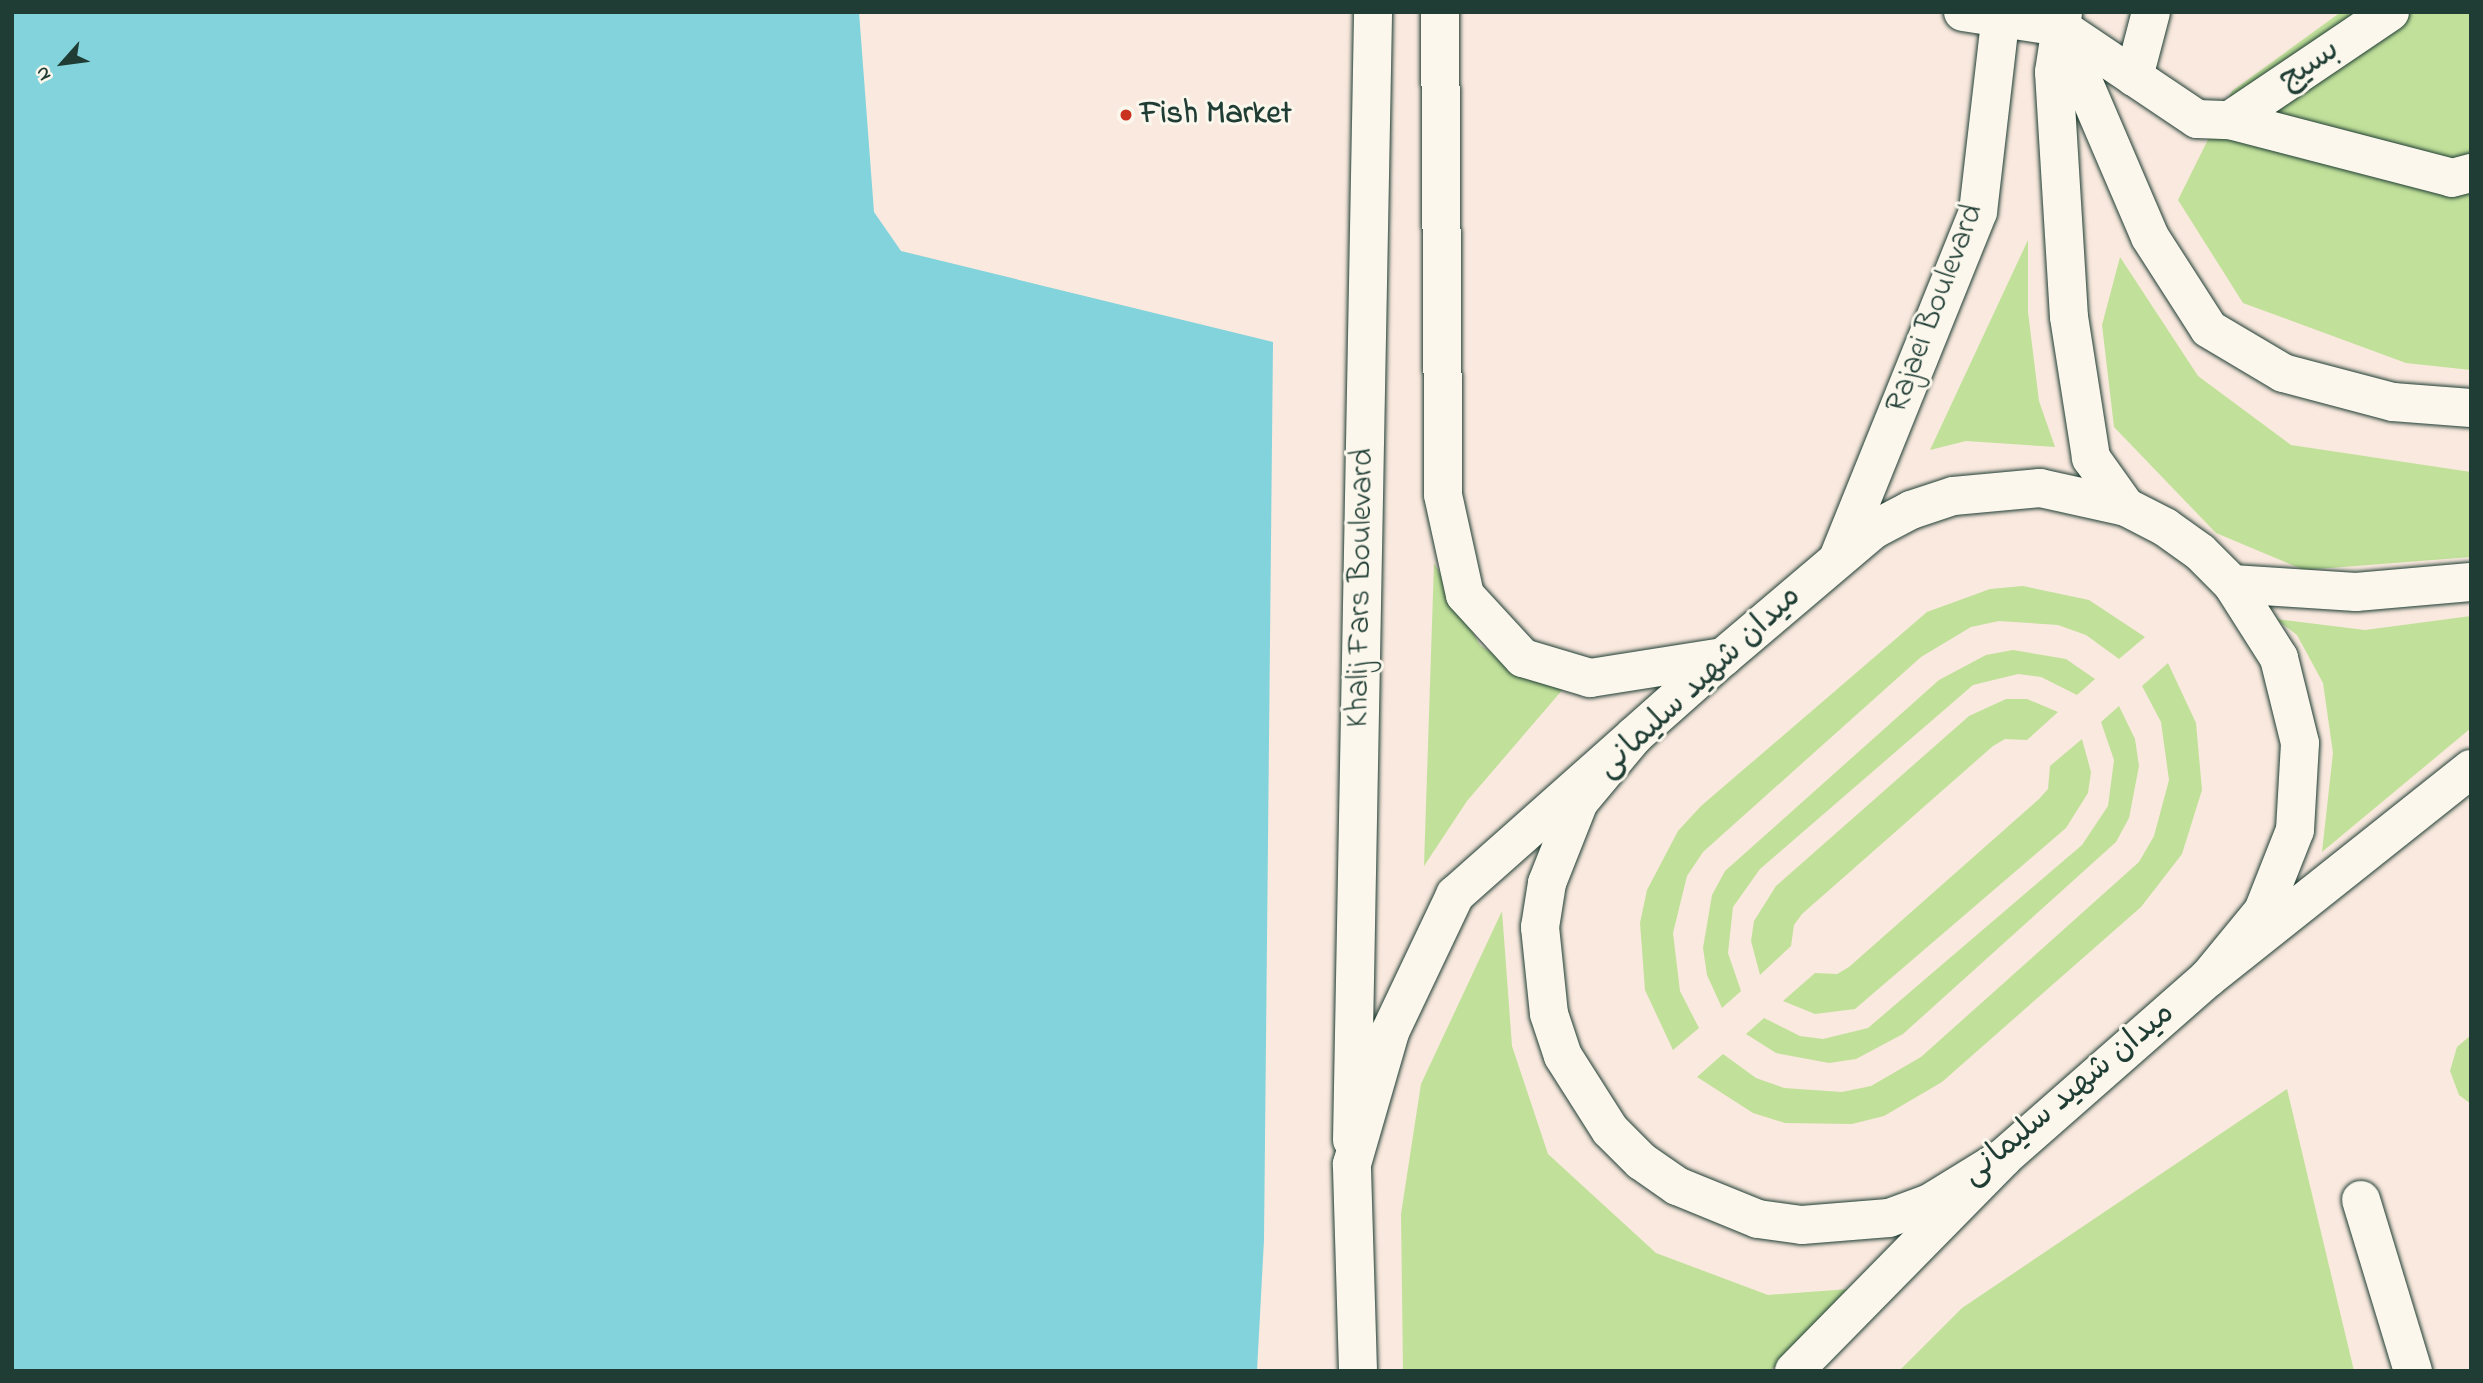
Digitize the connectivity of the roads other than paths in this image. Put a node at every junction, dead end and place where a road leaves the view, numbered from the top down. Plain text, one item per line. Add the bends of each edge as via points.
1 (1373, 12) edge
2 (1440, 12) edge
3 (2151, 12) edge
4 (2390, 12) edge
5 (1988, 14) edge
6 (2062, 20) edge
7 (2134, 77) junction
8 (2230, 120) junction
9 (2471, 173) edge
10 (2471, 408) edge
11 (2126, 508) junction
12 (1839, 556) junction
13 (2471, 582) edge
14 (2232, 584) junction
15 (1723, 657) junction
16 (1634, 736) junction
17 (2471, 769) edge
18 (2208, 978) junction
19 (2003, 1158) junction
20 (1352, 1164) junction
21 (2361, 1200) dead end
22 (1358, 1371) edge
23 (1794, 1371) edge
24 (2413, 1371) edge

1 - 20 main road, Khalij Fars Boulevard
2 - 15 main road via 1443,495 1465,595 1523,658 1590,678
3 - 7 main road
4 - 8 main road, بسیج
5 - 6 main road
5 - 12 main road, Rajaei Boulevard via 1978,212
6 - 7 main road
6 - 10 main road via 2150,237 2209,329 2283,373 2393,402
6 - 11 main road via 2054,72 2069,317 2091,458
7 - 8 main road via 2197,119
8 - 9 main road via 2452,178
11 - 12 main road, میدان شهید سلیمانی via 2040,488 1953,496 1911,510
11 - 14 main road, میدان شهید سلیمانی via 2200,552
12 - 15 main road, میدان شهید سلیمانی
13 - 14 main road via 2356,592
14 - 18 main road, میدان شهید سلیمانی via 2278,657 2300,743 2301,787 2295,830 2263,911
15 - 16 main road, میدان شهید سلیمانی
16 - 19 main road, میدان شهید سلیمانی via 1579,802 1547,883 1540,927 1541,971 1559,1045 1584,1095 1610,1130 1641,1161 1677,1186 1727,1209 1802,1225 1889,1217 1930,1203
16 - 20 main road via 1455,895 1390,1032
17 - 18 main road
18 - 19 main road, میدان شهید سلیمانی
19 - 23 main road
20 - 22 main road, Khalij Fars Boulevard
21 - 24 main road

